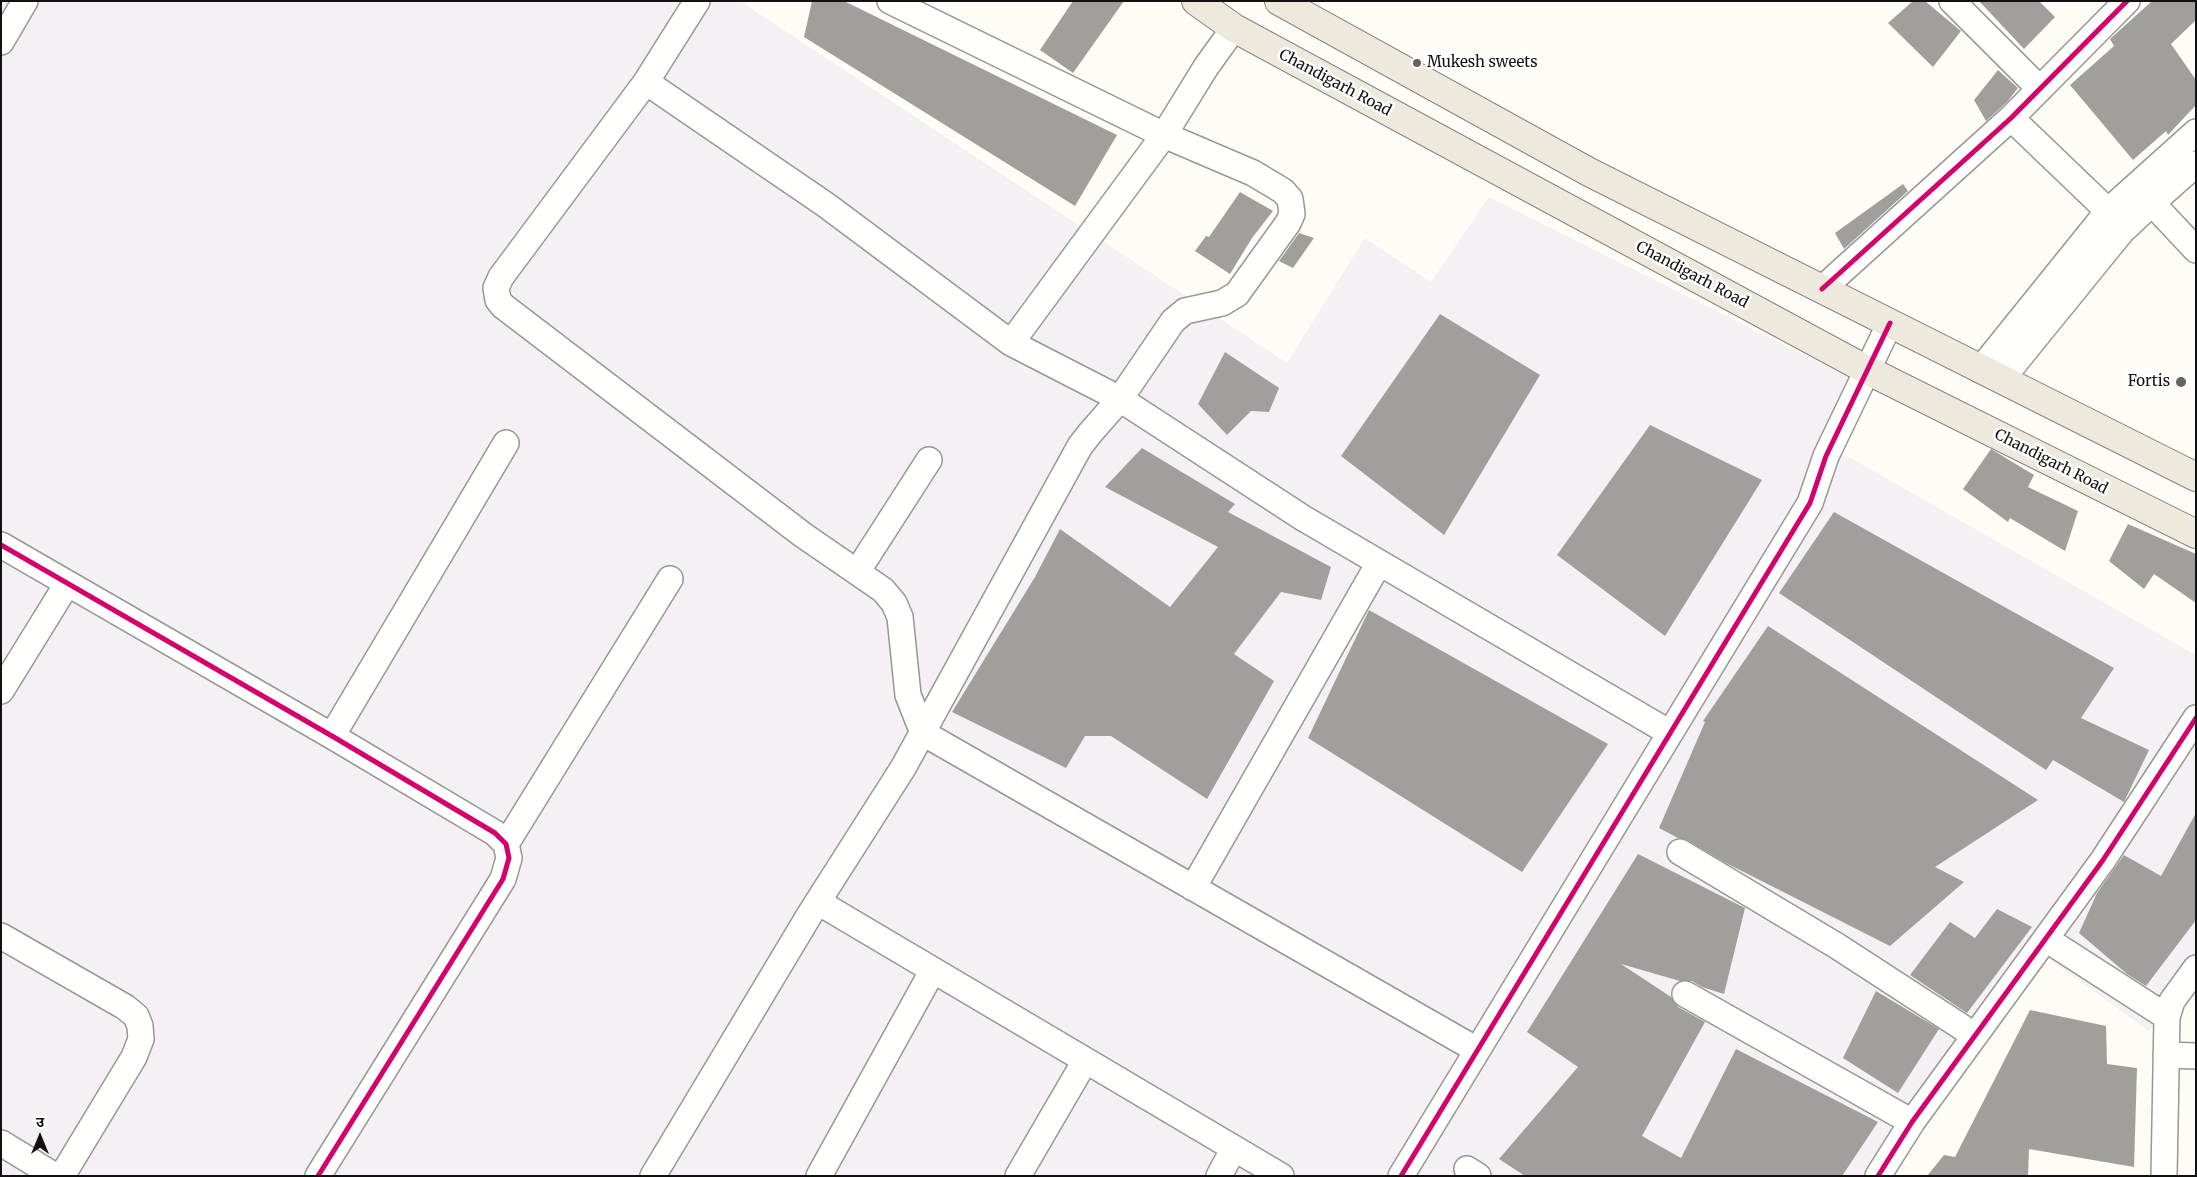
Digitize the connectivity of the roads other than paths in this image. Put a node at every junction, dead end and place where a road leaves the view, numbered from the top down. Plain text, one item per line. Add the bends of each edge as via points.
1 (24, 1) edge
2 (697, 1) edge
3 (890, 1) edge
4 (1196, 1) edge
5 (1279, 1) edge
6 (1952, 1) edge
7 (2127, 1) edge
8 (1234, 28) junction
9 (1, 42) edge
10 (646, 82) junction
11 (2040, 88) junction
12 (2011, 118) junction
13 (2196, 132) edge
14 (1164, 136) junction
15 (2196, 164) edge
16 (2152, 203) junction
17 (2108, 211) junction
18 (2196, 250) edge
19 (1822, 289) junction
20 (1890, 323) junction
21 (1011, 343) junction
22 (1867, 370) junction
23 (1990, 375) junction
24 (1120, 399) junction
25 (506, 443) dead end
26 (929, 460) dead end
27 (2196, 477) edge
28 (2196, 534) edge
29 (1, 545) edge
30 (1379, 563) junction
31 (857, 572) junction
32 (670, 579) dead end
33 (67, 584) junction
34 (1, 691) edge
35 (2196, 718) edge
36 (923, 733) junction
37 (1670, 733) junction
38 (332, 736) junction
39 (506, 844) junction
40 (1680, 852) dead end
41 (1193, 888) junction
42 (818, 902) junction
43 (1, 936) edge
44 (2046, 939) junction
45 (2196, 968) edge
46 (933, 970) junction
47 (1685, 994) dead end
48 (2167, 1017) junction
49 (1974, 1035) junction
50 (1477, 1050) junction
51 (2166, 1055) junction
52 (2196, 1056) edge
53 (1085, 1061) junction
54 (1912, 1122) junction
55 (1, 1143) edge
56 (1234, 1148) junction
57 (55, 1176) edge
58 (62, 1176) edge
59 (318, 1176) edge
60 (653, 1176) edge
61 (819, 1176) edge
62 (1018, 1176) edge
63 (1219, 1176) edge
64 (1281, 1176) edge
65 (1401, 1176) edge
66 (1878, 1176) edge
67 (2164, 1176) edge

1 - 9 street
2 - 10 street
3 - 14 street
4 - 8 main road, Chandigarh Road
5 - 19 main road via 1588,172
6 - 11 street
7 - 11 street
8 - 14 street via 1206,66
8 - 22 main road, Chandigarh Road
10 - 21 street via 826,205
10 - 31 street via 501,277 496,294 503,306 803,535
11 - 12 street
12 - 17 street
12 - 19 street
13 - 17 street
14 - 21 street
14 - 24 street via 1253,173 1283,191 1290,198 1292,214 1237,294 1222,303 1185,311 1173,321
15 - 16 street
16 - 18 street
16 - 23 street via 2122,231
17 - 23 street
19 - 20 main road
20 - 22 street
20 - 23 main road
21 - 24 street
22 - 28 main road, Chandigarh Road
22 - 37 street via 1826,456 1810,503
23 - 27 main road
24 - 30 street via 1295,513
24 - 36 street via 1080,446
25 - 38 street
26 - 31 street
29 - 33 street
30 - 37 street
30 - 41 street
31 - 36 street via 883,590 900,617 908,695
32 - 39 street
33 - 34 street
33 - 38 street
35 - 44 street via 2103,860
36 - 41 street
36 - 42 street
37 - 50 street
38 - 39 street via 495,833
39 - 59 street via 509,858 503,879
40 - 49 street via 1837,946
41 - 50 street
42 - 46 street
42 - 60 street
43 - 58 street via 125,1007 136,1016 140,1026 141,1039 134,1057
44 - 48 street
44 - 49 street
45 - 48 street via 2172,1000
46 - 53 street
46 - 61 street
47 - 54 street
48 - 51 street
49 - 54 street
50 - 65 street
51 - 52 street
51 - 67 street
53 - 56 street
53 - 62 street
54 - 66 street
55 - 57 street
56 - 63 street
56 - 64 street

